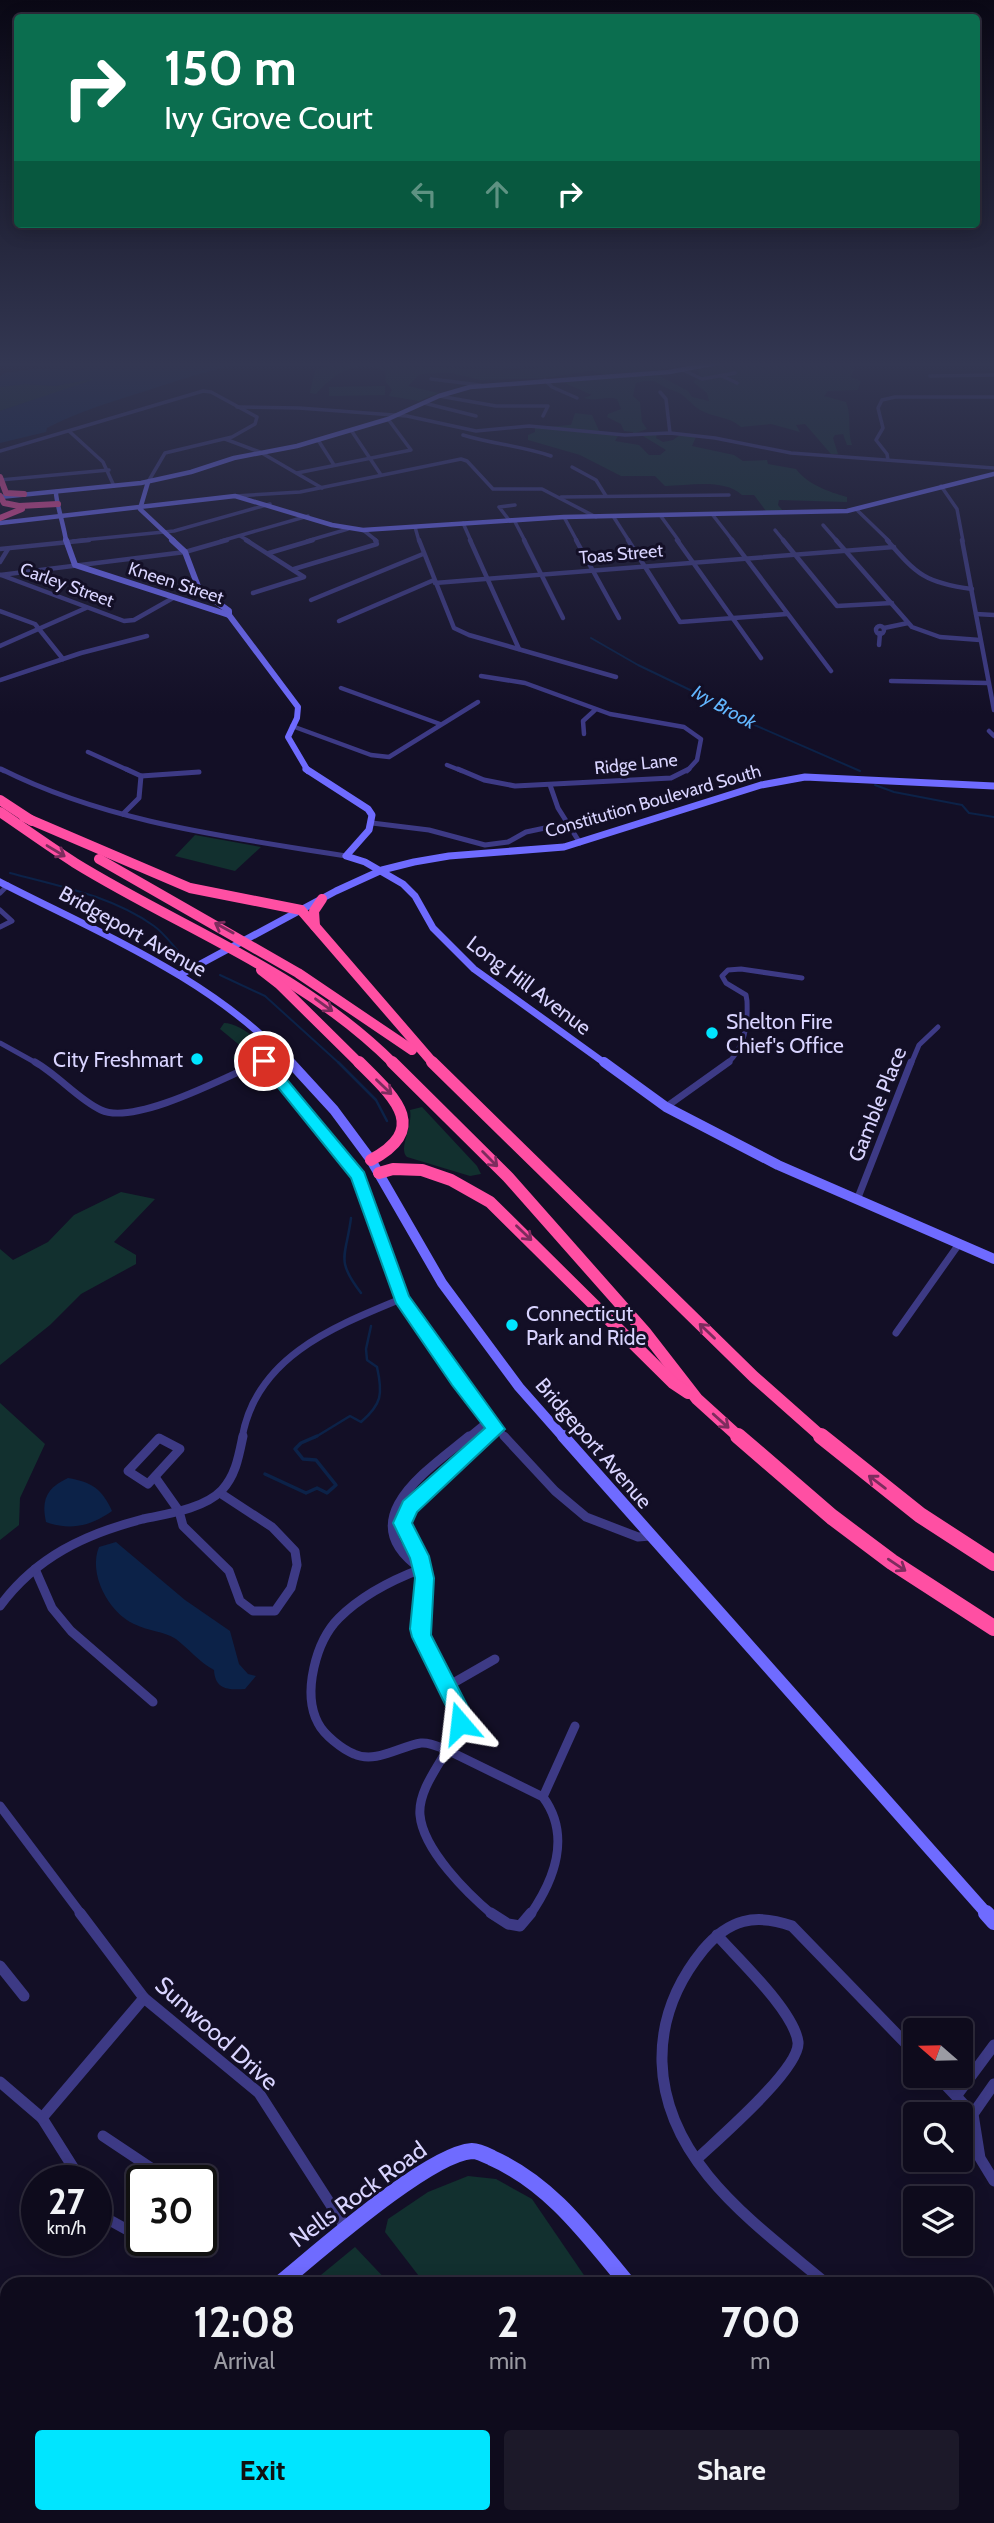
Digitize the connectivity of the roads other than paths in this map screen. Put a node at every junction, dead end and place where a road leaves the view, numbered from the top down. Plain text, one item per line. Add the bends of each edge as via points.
1 (0, 479) edge
2 (112, 479) edge
3 (150, 479) edge
4 (160, 479) edge
5 (307, 479) edge
6 (364, 479) edge
7 (484, 479) edge
8 (594, 479) edge
9 (967, 479) edge
10 (148, 482) junction
11 (114, 486) junction
12 (942, 486) junction
13 (322, 488) junction
14 (4, 489) joint
15 (56, 492) junction
16 (24, 494) junction
17 (729, 495) dead end
18 (235, 496) junction
19 (606, 496) junction
20 (0, 498) edge
21 (561, 498) junction
22 (58, 504) junction
23 (270, 504) junction
24 (515, 505) dead end
25 (140, 509) junction
26 (857, 510) junction
27 (712, 514) junction
28 (660, 515) junction
29 (309, 516) junction
30 (613, 516) junction
31 (62, 517) junction
32 (564, 517) junction
33 (596, 517) junction
34 (512, 520) junction
35 (1, 522) edge
36 (463, 523) junction
37 (823, 525) dead end
38 (415, 527) junction
39 (348, 529) junction
40 (363, 530) junction
41 (775, 530) dead end
42 (167, 532) junction
43 (240, 536) junction
44 (66, 542) junction
45 (894, 547) junction
46 (0, 549) edge
47 (8, 549) junction
48 (845, 550) junction
49 (185, 552) junction
50 (269, 553) junction
51 (423, 554) junction
52 (795, 554) junction
53 (746, 557) junction
54 (0, 562) edge
55 (694, 562) junction
56 (643, 566) junction
57 (80, 567) junction
58 (295, 569) junction
59 (593, 571) junction
60 (0, 575) edge
61 (539, 575) junction
62 (488, 579) junction
63 (435, 582) junction
64 (972, 589) junction
65 (253, 593) dead end
66 (173, 598) junction
67 (311, 600) dead end
68 (892, 603) junction
69 (86, 608) junction
70 (0, 611) edge
71 (787, 614) junction
72 (976, 614) junction
73 (229, 615) junction
74 (994, 615) edge
75 (563, 618) dead end
76 (619, 618) dead end
77 (733, 619) junction
78 (339, 621) dead end
79 (908, 623) junction
80 (40, 629) junction
81 (147, 636) dead end
82 (980, 640) junction
83 (879, 645) dead end
84 (0, 646) edge
85 (519, 649) junction
86 (63, 659) junction
87 (761, 659) dead end
88 (831, 671) dead end
89 (0, 672) edge
90 (9, 676) junction
91 (481, 676) dead end
92 (617, 677) dead end
93 (0, 680) edge
94 (891, 681) dead end
95 (987, 683) junction
96 (341, 688) dead end
97 (478, 702) dead end
98 (594, 710) junction
99 (994, 710) edge
100 (440, 724) junction
101 (292, 726) junction
102 (994, 730) edge
103 (584, 734) dead end
104 (994, 736) edge
105 (88, 752) dead end
106 (447, 765) dead end
107 (0, 769) edge
108 (199, 772) dead end
109 (141, 776) junction
110 (550, 785) junction
111 (994, 786) edge
112 (0, 800) edge
113 (0, 812) edge
114 (123, 814) junction
115 (24, 817) junction
116 (372, 823) junction
117 (545, 828) dead end
118 (580, 843) junction
119 (346, 856) junction
120 (382, 870) junction
121 (4, 883) edge
122 (0, 893) edge
123 (322, 899) junction
124 (0, 910) edge
125 (301, 910) junction
126 (315, 926) junction
127 (0, 927) edge
128 (224, 944) junction
129 (180, 975) junction
130 (802, 978) dead end
131 (938, 1027) dead end
132 (0, 1043) edge
133 (281, 1052) junction
134 (264, 1061) junction
135 (462, 1090) junction
136 (666, 1107) junction
137 (371, 1160) junction
138 (379, 1173) junction
139 (857, 1200) junction
140 (959, 1244) junction
141 (994, 1259) edge
142 (401, 1299) junction
143 (896, 1333) dead end
144 (697, 1399) junction
145 (489, 1420) junction
146 (496, 1429) junction
147 (155, 1477) junction
148 (220, 1493) junction
149 (401, 1501) junction
150 (410, 1507) junction
151 (179, 1511) junction
152 (650, 1535) junction
153 (994, 1563) edge
154 (35, 1569) junction
155 (421, 1569) junction
156 (0, 1606) edge
157 (994, 1628) edge
158 (495, 1659) dead end
159 (448, 1686) junction
160 (153, 1702) dead end
161 (575, 1726) dead end
162 (447, 1750) junction
163 (543, 1797) junction
164 (0, 1806) edge
165 (994, 1922) edge
166 (717, 1935) junction
167 (0, 1966) edge
168 (24, 1996) dead end
169 (144, 1998) junction
170 (903, 2041) edge
171 (994, 2045) edge
172 (0, 2082) edge
173 (994, 2084) edge
174 (950, 2088) edge
175 (957, 2095) junction
176 (963, 2102) edge
177 (973, 2114) joint
178 (43, 2118) junction
179 (103, 2136) dead end
180 (697, 2159) junction
181 (72, 2165) edge
182 (146, 2165) edge
183 (994, 2181) edge
184 (346, 2230) junction
185 (288, 2277) edge
186 (622, 2277) edge
187 (819, 2277) edge

1 - 14 highway
2 - 11 street
3 - 10 street
4 - 10 street
5 - 13 street
6 - 13 street
7 - 21 street via 494,489 542,489
8 - 19 street
9 - 12 street
10 - 11 street
10 - 25 street
11 - 15 street
12 - 26 street
12 - 64 street via 957,509
13 - 18 street
14 - 16 highway via 8,494
15 - 16 street
15 - 20 street
15 - 22 street
16 - 20 street
17 - 19 street
18 - 23 street
18 - 25 street
19 - 21 street
20 - 22 highway via 19,506
21 - 33 street
22 - 31 street
22 - 35 highway via 23,509
23 - 29 street
23 - 42 street
24 - 34 street via 499,507
25 - 31 street
25 - 42 street
26 - 27 street
26 - 45 street
27 - 28 street
27 - 53 street
28 - 30 street
28 - 55 street
29 - 39 street
29 - 43 street
30 - 33 street
30 - 56 street
31 - 35 street
31 - 44 street
32 - 33 street
32 - 34 street
32 - 59 street
34 - 36 street
34 - 61 street
36 - 38 street
36 - 62 street
37 - 48 street
38 - 40 street
38 - 51 street
39 - 40 street
39 - 50 street
40 - 58 street via 377,544
41 - 52 street
42 - 44 street
42 - 49 street
43 - 49 street
43 - 50 street
44 - 47 street
44 - 57 street via 74,564
45 - 48 street, Toas Street
45 - 64 street via 927,580
46 - 47 street
47 - 54 street
48 - 52 street, Toas Street
48 - 68 street
49 - 57 street
49 - 73 street via 196,584
50 - 58 street
51 - 63 street
51 - 67 street
52 - 53 street, Toas Street
52 - 68 street via 837,606
53 - 55 street, Toas Street
53 - 71 street
55 - 56 street, Toas Street
55 - 77 street
56 - 59 street, Toas Street
56 - 77 street via 680,622
57 - 60 street
57 - 66 street, Kneen Street
58 - 65 street via 304,577
59 - 61 street, Toas Street
59 - 76 street
60 - 69 street, Carley Street
61 - 62 street, Toas Street
61 - 75 street
62 - 63 street, Toas Street
62 - 85 street
63 - 78 street, Toas Street
63 - 85 street via 454,628
64 - 72 street
66 - 69 street, Carley Street via 134,620
66 - 73 street, Kneen Street
68 - 79 street
69 - 80 street
70 - 80 street
71 - 77 street
71 - 88 street
72 - 74 street
72 - 82 street
73 - 101 street, Kneen Street via 298,708
77 - 87 street
79 - 82 street via 928,634
79 - 83 street via 882,630
80 - 84 street
80 - 86 street
81 - 86 street
82 - 95 street
85 - 92 street
86 - 90 street
89 - 90 street
90 - 93 street
91 - 98 street, Ridge Lane via 525,683
94 - 95 street
95 - 99 street
96 - 100 street
97 - 100 street
98 - 103 street via 583,721
98 - 110 street, Ridge Lane via 691,730 702,745 695,765 671,778
100 - 101 street via 388,757
101 - 116 street, Kneen Street via 288,737 306,770 368,809
102 - 104 street via 988,732
105 - 109 street
106 - 110 street, Ridge Lane via 484,780 515,786
107 - 114 street, Long Hill Avenue via 34,786
108 - 109 street
109 - 114 street via 139,798
110 - 118 street
111 - 118 street, Constitution Boulevard South via 805,778 761,785
112 - 115 highway
113 -> 128 highway via 76,863
114 - 119 street, Long Hill Avenue via 197,833
115 - 125 highway via 190,888
135 -> 115 highway via 370,1018 300,972
116 - 117 street via 429,830 485,845
116 - 119 street
118 - 120 street, Constitution Boulevard South via 431,858
119 - 120 street, Long Hill Avenue
120 - 123 street, Constitution Boulevard South
120 - 136 street, Long Hill Avenue via 415,896 433,928 474,969
121 - 122 street
121 - 129 street, Bridgeport Avenue
123 - 125 street, Constitution Boulevard South
123 - 126 highway via 314,911
124 - 127 street via 12,921
125 - 126 highway
125 - 129 street, Constitution Boulevard South
126 - 135 highway via 405,1034
128 -> 137 highway via 279,984 395,1098 405,1118 403,1130 389,1150
128 -> 144 highway via 283,976 374,1044 508,1177 645,1332
129 - 133 street, Bridgeport Avenue
130 - 136 street via 728,970 722,976 726,983 746,995 748,1004 742,1044 722,1067
131 - 139 street, Gamble Place via 919,1045
132 - 134 street via 51,1072 105,1113 153,1108
133 - 134 street
133 - 137 street, Bridgeport Avenue via 334,1110
134 - 142 street via 358,1176
153 -> 135 highway via 852,1464
136 - 139 street, Long Hill Avenue
137 - 138 street, Bridgeport Avenue
138 -> 144 highway via 398,1167 430,1173 490,1202 673,1383
138 - 152 street, Bridgeport Avenue via 442,1283 487,1346
139 - 140 street, Long Hill Avenue
140 - 141 street, Long Hill Avenue
140 - 143 street
142 - 145 street
142 - 148 street via 326,1331 279,1363 250,1408 240,1459
144 -> 157 highway via 832,1517
145 - 146 street
145 - 149 street
146 - 150 street
146 - 152 street via 586,1517 638,1537
147 - 147 street via 180,1450 159,1438 128,1471 148,1484
147 - 151 street
148 - 151 street
148 - 151 street via 284,1537 295,1550 292,1586 275,1611 258,1612 244,1605 229,1571 183,1526
149 - 150 street
149 - 155 street via 390,1525 410,1562
150 - 155 street via 403,1523 420,1556
151 - 154 street via 106,1528 65,1546
152 - 165 street, Bridgeport Avenue
154 - 156 street via 11,1588
154 - 160 street via 52,1608 71,1631
155 - 159 street via 425,1591 420,1629
155 - 162 street via 374,1593 331,1627 316,1666 312,1707 318,1726 357,1755 423,1743
158 - 159 street
159 - 162 street via 460,1723
161 - 163 street
162 - 163 street
162 - 163 street via 421,1803 425,1836 471,1895 512,1927 529,1917 556,1863 557,1824
164 - 169 street, Sunwood Drive
166 - 170 street via 743,1920 779,1919 807,1941
166 - 180 street via 678,1986 663,2031 667,2098 676,2128
166 - 180 street via 792,2023 798,2045 786,2072
167 - 168 street
169 - 178 street
169 - 184 street, Sunwood Drive via 259,2093
171 - 175 street
172 - 178 street
173 - 177 street
174 - 175 street
175 - 176 street
177 - 183 street via 977,2152
178 - 181 street
179 - 182 street
180 - 187 street via 727,2199
184 - 185 street, Nells Rock Road
184 - 186 street, Nells Rock Road via 447,2158 473,2151 499,2160 533,2181

